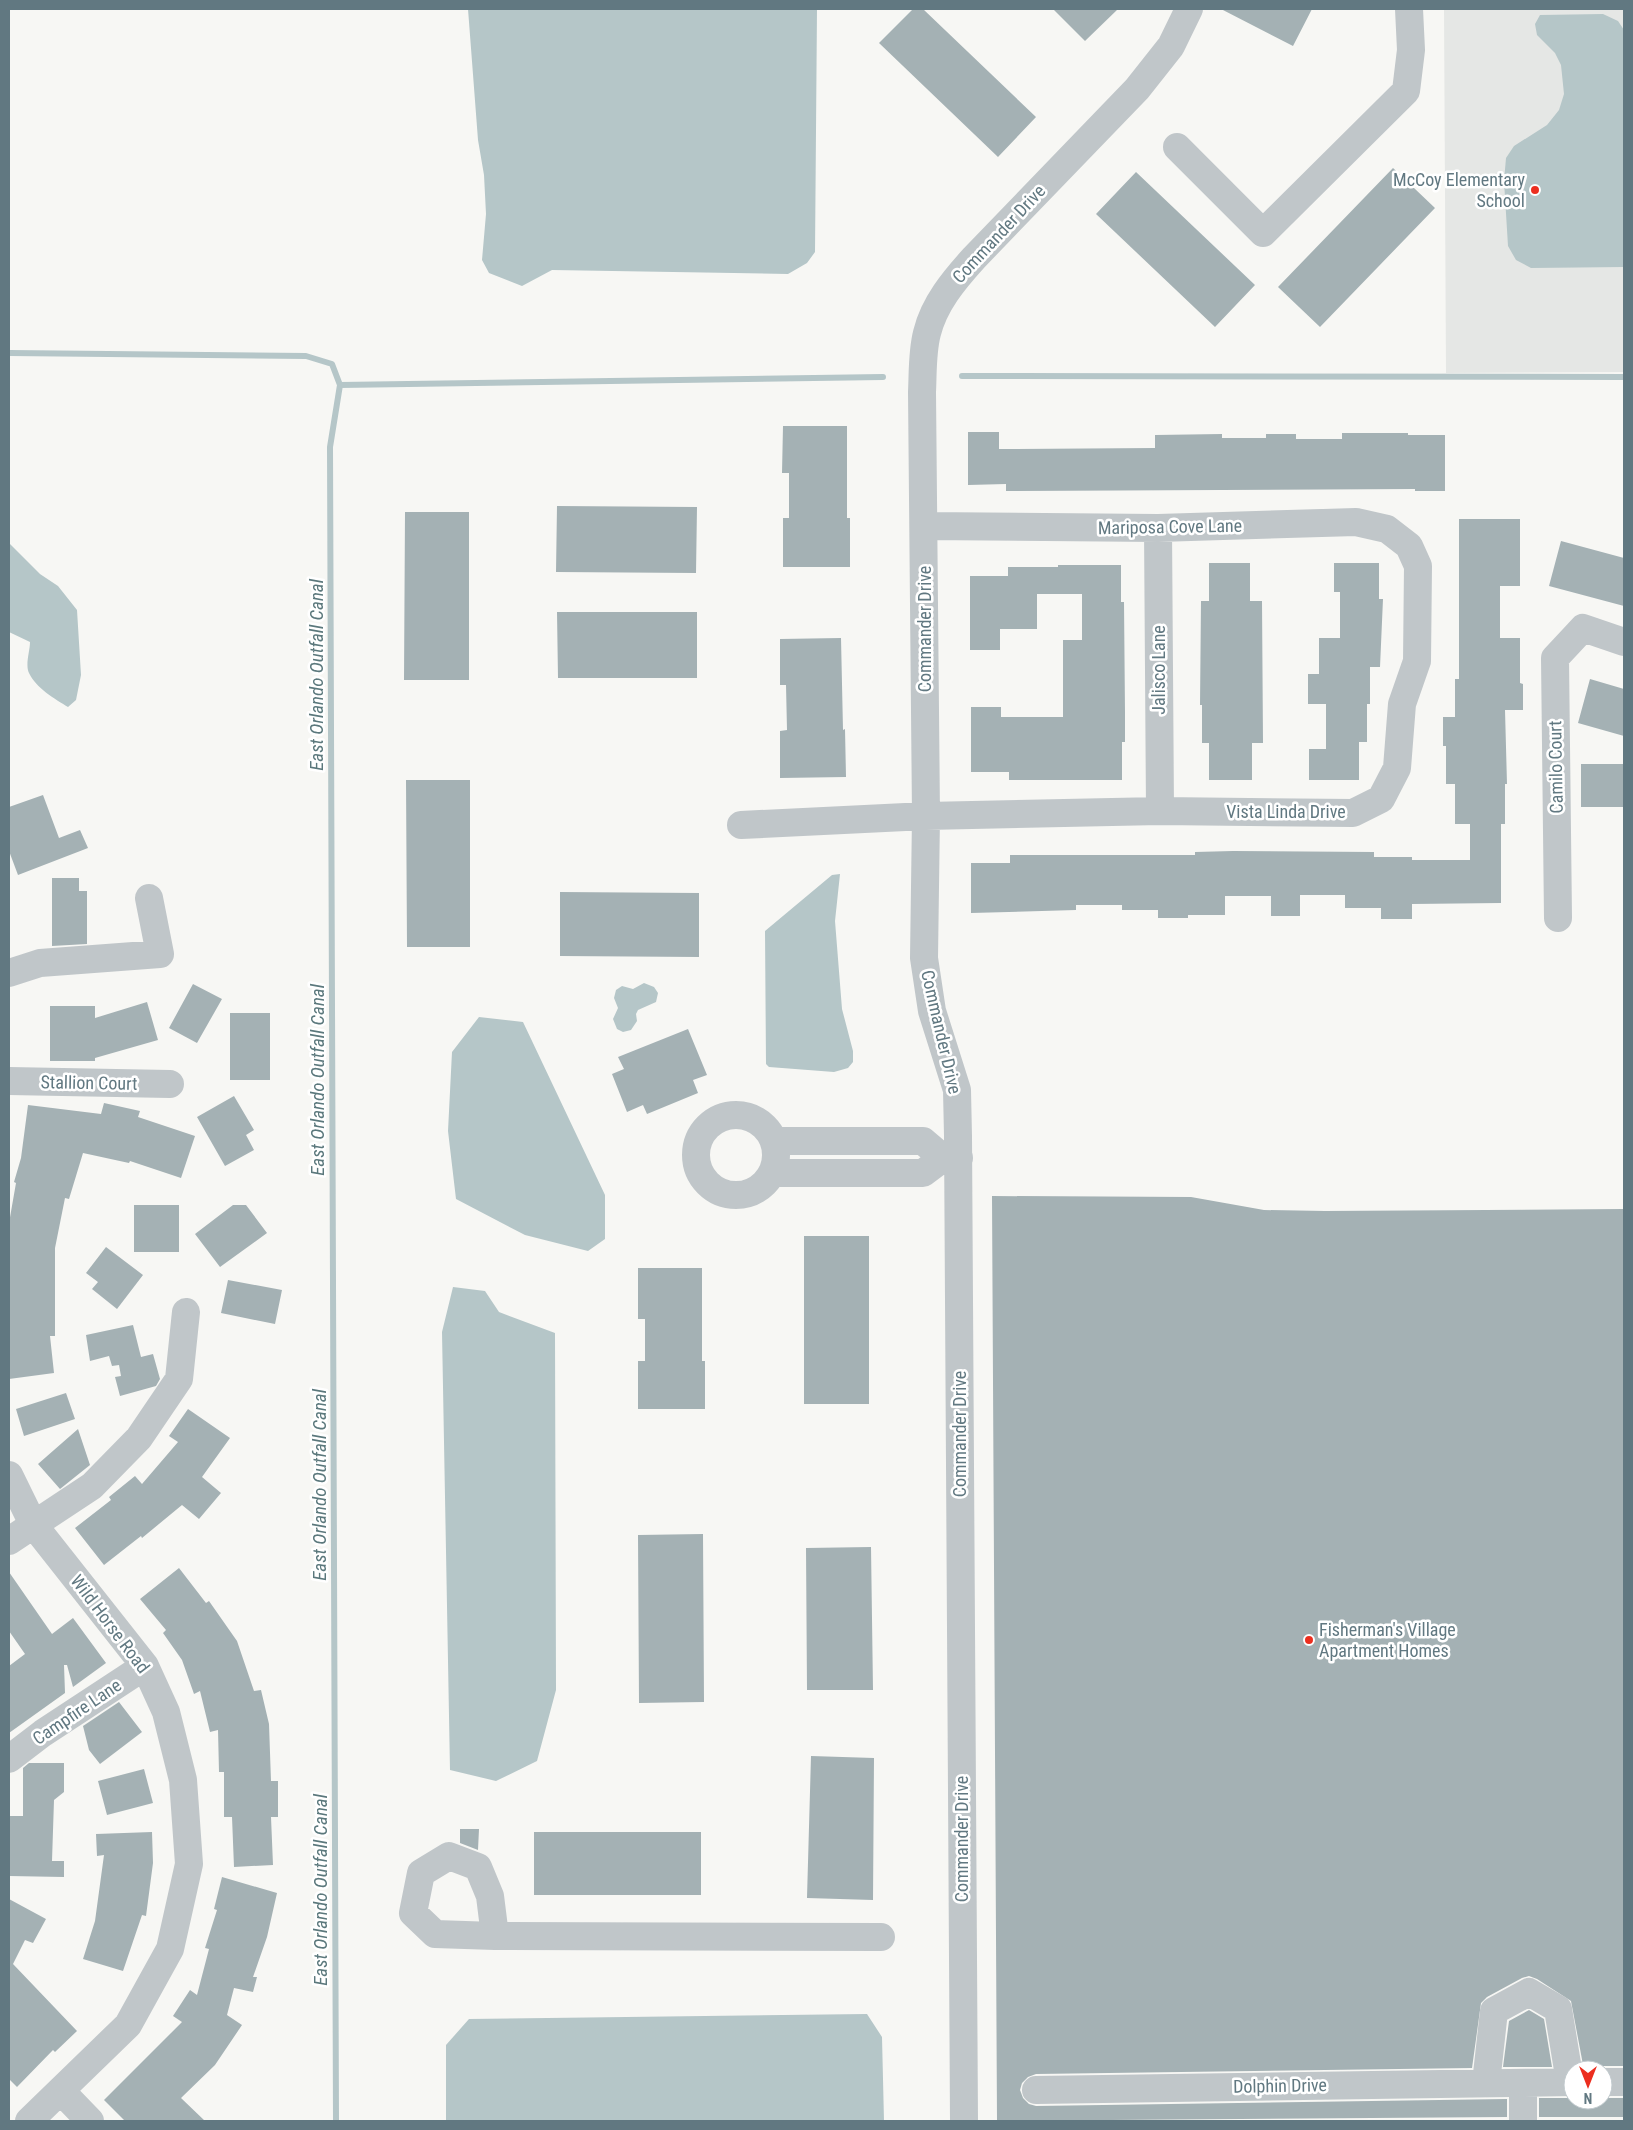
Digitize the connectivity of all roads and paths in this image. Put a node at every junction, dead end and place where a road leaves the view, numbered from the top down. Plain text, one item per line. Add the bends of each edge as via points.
1 (1189, 9) edge
2 (1409, 9) edge
3 (1177, 147) dead end
4 (924, 526) junction
5 (1158, 528) junction
6 (1409, 546) joint
7 (1624, 642) edge
8 (1160, 811) junction
9 (926, 816) junction
10 (741, 824) dead end
11 (149, 898) dead end
12 (1558, 918) dead end
13 (9, 973) edge
14 (9, 1081) edge
15 (170, 1084) dead end
16 (774, 1141) junction
17 (951, 1158) junction
18 (772, 1173) junction
19 (186, 1312) dead end
20 (9, 1475) edge
21 (33, 1524) junction
22 (9, 1541) edge
23 (145, 1666) junction
24 (9, 1759) edge
25 (495, 1936) dead end
26 (881, 1937) dead end
27 (1567, 2060) edge
28 (1563, 2082) edge
29 (1486, 2083) junction
30 (1523, 2083) junction
31 (1036, 2090) dead end
32 (61, 2091) junction
33 (29, 2121) edge
34 (90, 2121) edge
35 (964, 2121) edge
36 (1523, 2121) edge

1 - 4 street, Commander Drive via 1171,46 1137,89 974,258 952,283 936,309 927,333 923,366
2 - 3 street via 1411,50 1406,91 1263,232
4 - 5 street, Mariposa Cove Lane
4 - 9 street, Commander Drive
5 - 6 street, Mariposa Cove Lane via 1356,522 1387,529
5 - 8 street, Jalisco Lane
6 - 8 street, Vista Linda Drive via 1418,566 1417,661 1402,704 1397,768 1381,799 1352,813
7 - 12 street, Camilo Court via 1583,628 1555,658
8 - 9 street, Vista Linda Drive
9 - 10 street, Vista Linda Drive
9 - 17 street, Commander Drive via 924,958 932,1011 957,1090
11 - 13 street via 160,954 40,963
14 - 15 street, Stallion Court
16 - 17 street via 923,1140
16 - 18 street via 776,1154
16 - 18 street via 768,1130 751,1117 724,1117 708,1126 696,1149 701,1175 722,1193 748,1194 760,1188
17 - 18 street via 923,1173
17 - 35 street, Commander Drive
19 - 21 street via 179,1379 139,1438 92,1486
20 - 21 street, Wild Horse Road
21 - 22 street
21 - 23 street, Wild Horse Road
23 - 24 street, Campfire Lane
23 - 32 street, Wild Horse Road via 166,1712 183,1780 189,1864 170,1949 128,2025
25 - 26 street
27 - 29 street via 1558,2009 1529,1992 1494,2011
28 - 30 street, Dolphin Drive
29 - 30 street, Dolphin Drive
29 - 31 street, Dolphin Drive
30 - 36 street
32 - 33 street, Wild Horse Road
32 - 34 street

